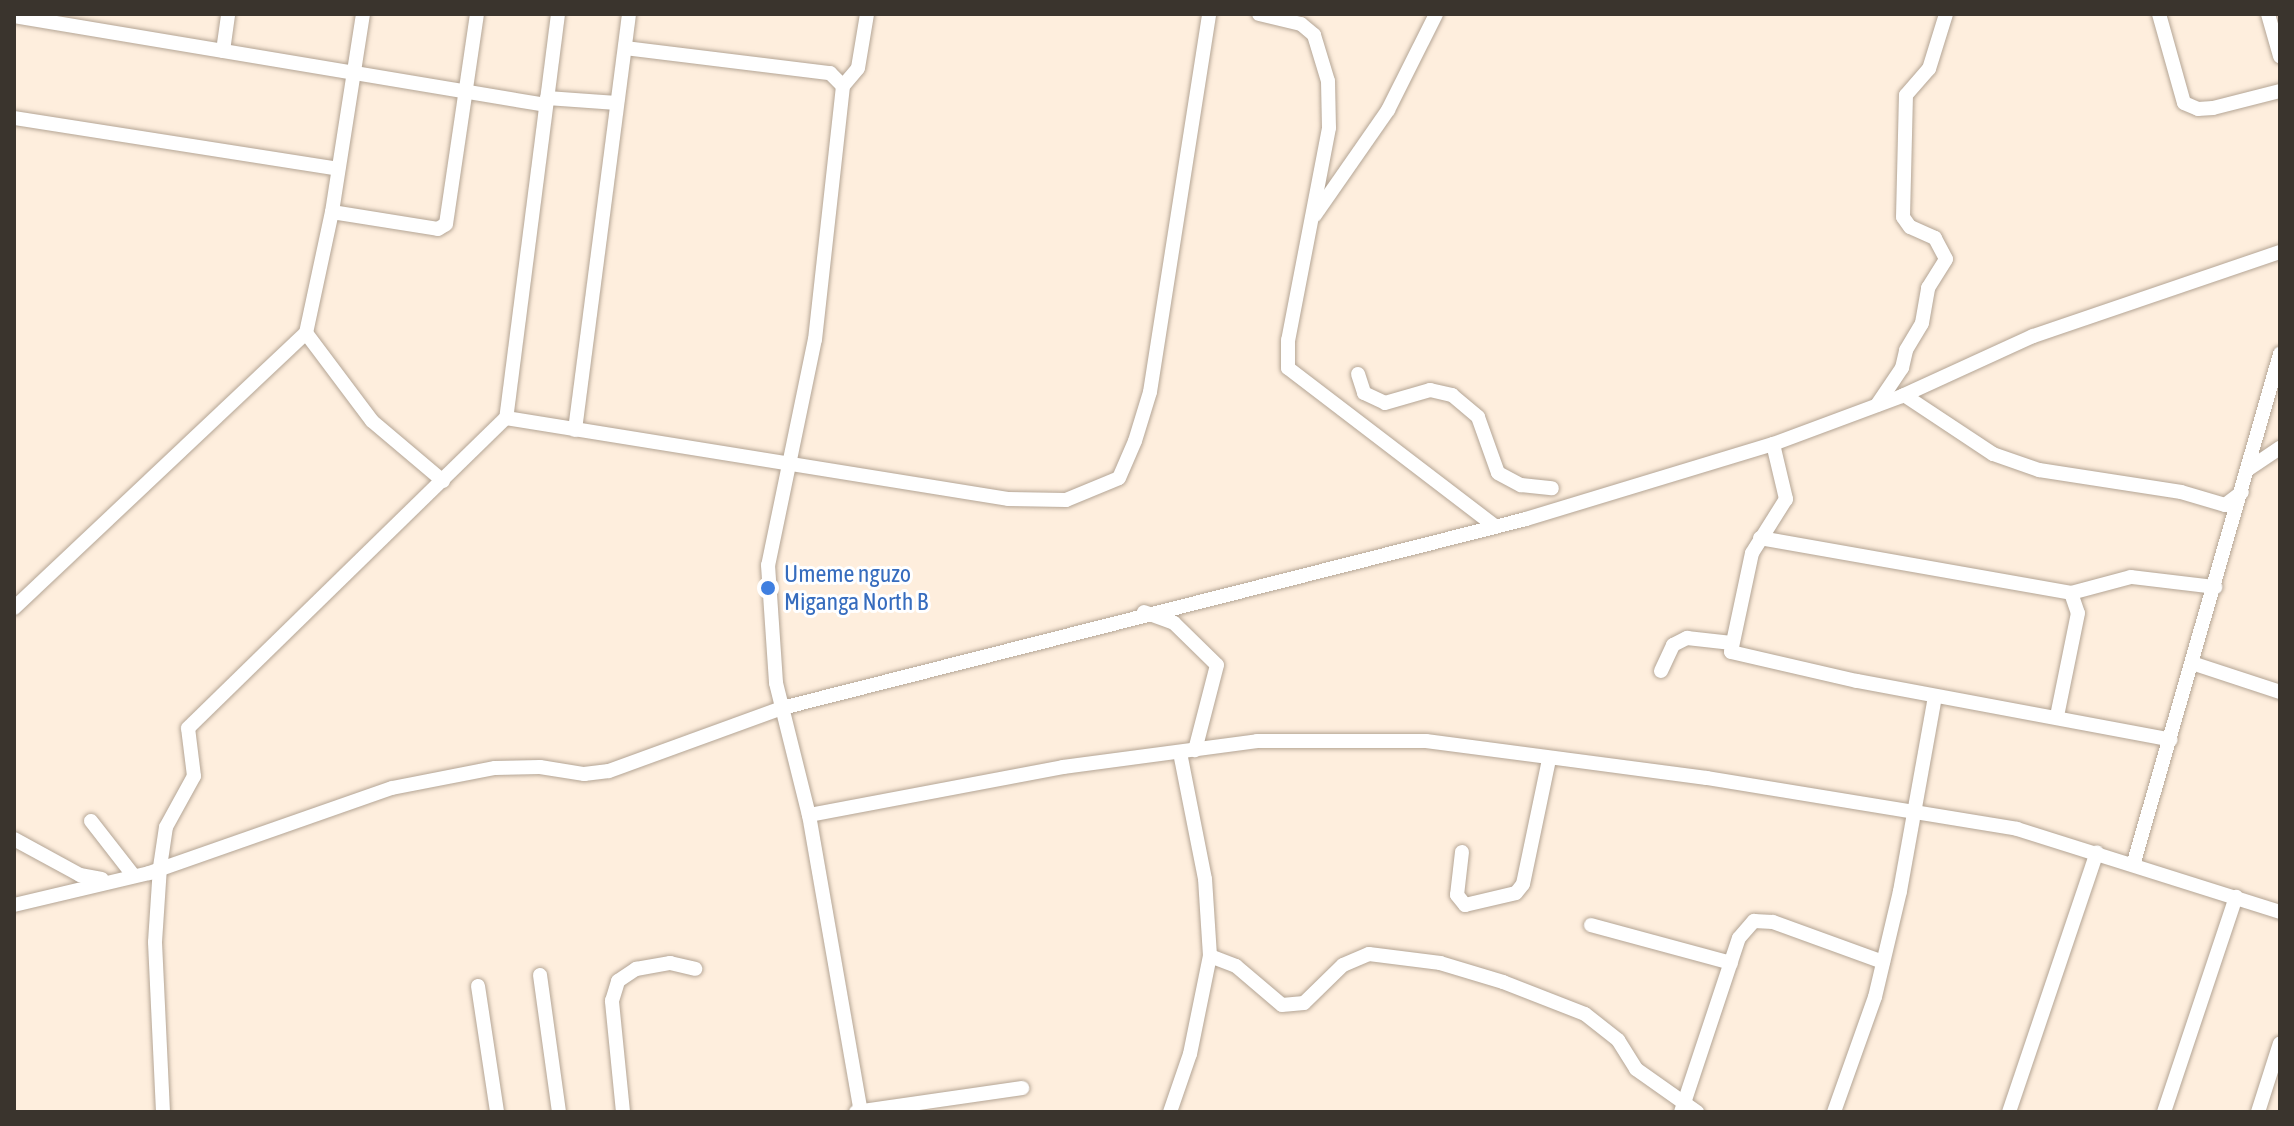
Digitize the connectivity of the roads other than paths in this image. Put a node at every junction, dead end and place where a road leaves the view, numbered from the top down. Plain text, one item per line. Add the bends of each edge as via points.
1 (228, 14) edge
2 (363, 14) edge
3 (477, 14) edge
4 (558, 14) edge
5 (629, 14) edge
6 (867, 14) edge
7 (1209, 14) edge
8 (1259, 14) edge
9 (1436, 14) edge
10 (1946, 14) edge
11 (2159, 14) edge
12 (2268, 14) edge
13 (14, 16) edge
14 (625, 48) junction
15 (223, 51) junction
16 (2280, 56) edge
17 (355, 75) junction
18 (843, 86) junction
19 (465, 91) junction
20 (2280, 91) edge
21 (546, 101) junction
22 (617, 103) junction
23 (14, 118) edge
24 (338, 169) junction
25 (332, 212) junction
26 (1312, 219) junction
27 (2280, 252) edge
28 (306, 333) junction
29 (2280, 354) edge
30 (1358, 374) dead end
31 (1904, 395) junction
32 (1877, 405) junction
33 (506, 418) junction
34 (575, 430) junction
35 (1773, 444) junction
36 (2280, 448) edge
37 (793, 462) junction
38 (2250, 468) junction
39 (443, 481) junction
40 (1552, 488) dead end
41 (2245, 488) junction
42 (1495, 526) junction
43 (1760, 538) junction
44 (2215, 587) junction
45 (2071, 593) junction
46 (14, 608) edge
47 (1144, 612) junction
48 (1732, 643) junction
49 (2192, 663) junction
50 (1661, 671) dead end
51 (2280, 692) edge
52 (1935, 697) junction
53 (782, 708) junction
54 (2057, 716) junction
55 (2171, 740) junction
56 (1188, 752) junction
57 (1549, 760) junction
58 (1915, 812) junction
59 (809, 815) junction
60 (91, 821) dead end
61 (14, 839) edge
62 (1462, 852) dead end
63 (2097, 852) junction
64 (2134, 862) junction
65 (160, 867) junction
66 (133, 875) junction
67 (110, 880) junction
68 (2236, 897) junction
69 (14, 905) edge
70 (2280, 912) edge
71 (1591, 925) dead end
72 (1210, 956) junction
73 (1883, 962) junction
74 (1731, 963) junction
75 (695, 969) dead end
76 (540, 975) dead end
77 (478, 986) dead end
78 (2280, 1043) edge
79 (1022, 1088) dead end
80 (1687, 1110) edge
81 (859, 1111) edge
82 (163, 1112) edge
83 (497, 1112) edge
84 (559, 1112) edge
85 (623, 1112) edge
86 (1170, 1112) edge
87 (1834, 1112) edge
88 (2009, 1112) edge
89 (2164, 1112) edge
90 (2258, 1112) edge

1 - 15 street
2 - 17 street
3 - 19 street
4 - 21 street
5 - 14 street
6 - 18 street via 858,68
7 - 37 street via 1150,392 1119,478 1066,500 1008,499
8 - 26 street via 1301,24 1323,53 1329,128
9 - 26 street via 1388,110
10 - 32 street via 1929,69 1906,95 1903,217 1910,227 1935,238 1946,259 1928,288 1922,323 1902,368
11 - 20 street via 2184,103 2213,108
12 - 16 street
13 - 15 street
14 - 18 street via 830,73
14 - 22 street
15 - 17 street
17 - 19 street
17 - 24 street
18 - 37 street via 815,339
19 - 21 street
19 - 25 street via 444,227
21 - 22 street
21 - 33 street
22 - 34 street
23 - 24 street
24 - 25 street
25 - 28 street
26 - 42 street via 1287,349 1288,368
27 - 31 street via 2033,336
28 - 39 street via 372,421
28 - 46 street
29 - 38 street
30 - 40 street via 1364,393 1385,403 1430,390 1452,395 1478,417 1498,473 1521,485
31 - 32 street
31 - 41 street via 1993,454 2039,470 2181,492 2225,505
32 - 35 street
33 - 34 street
33 - 39 street
34 - 37 street
35 - 42 street
35 - 43 street via 1786,494
36 - 38 street
37 - 53 street via 773,520 768,565
38 - 41 street
39 - 65 street via 188,728 194,776 166,827
41 - 44 street
42 - 47 street
43 - 45 street
43 - 48 street
44 - 45 street via 2131,577
44 - 49 street
45 - 54 street via 2078,613
47 - 53 street
47 - 56 street via 1174,623 1217,665
48 - 50 street via 1687,638 1673,645
48 - 52 street via 1731,652
49 - 51 street
49 - 55 street
52 - 54 street
52 - 58 street
53 - 59 street
53 - 65 street via 596,774 519,766 392,788
54 - 55 street
55 - 64 street
56 - 57 street via 1257,741 1369,738
56 - 59 street via 1002,777
56 - 72 street
57 - 58 street via 1707,778
57 - 62 street via 1523,884 1516,893 1465,905 1457,895
58 - 63 street via 2017,829
58 - 73 street
59 - 81 street
60 - 66 street
61 - 67 street via 80,875
63 - 64 street
63 - 88 street
64 - 68 street
65 - 66 street
65 - 82 street via 155,942
66 - 67 street
67 - 69 street
68 - 70 street
68 - 89 street
71 - 74 street
72 - 80 street via 1236,966 1282,1005 1304,1003 1343,965 1369,954 1440,963 1503,982 1585,1014 1618,1040 1636,1069
72 - 86 street via 1190,1054
73 - 74 street via 1773,922 1754,921 1739,938
73 - 87 street
74 - 80 street
75 - 85 street via 670,963 636,969 618,981 612,1001
76 - 84 street
77 - 83 street
78 - 90 street
79 - 81 street

